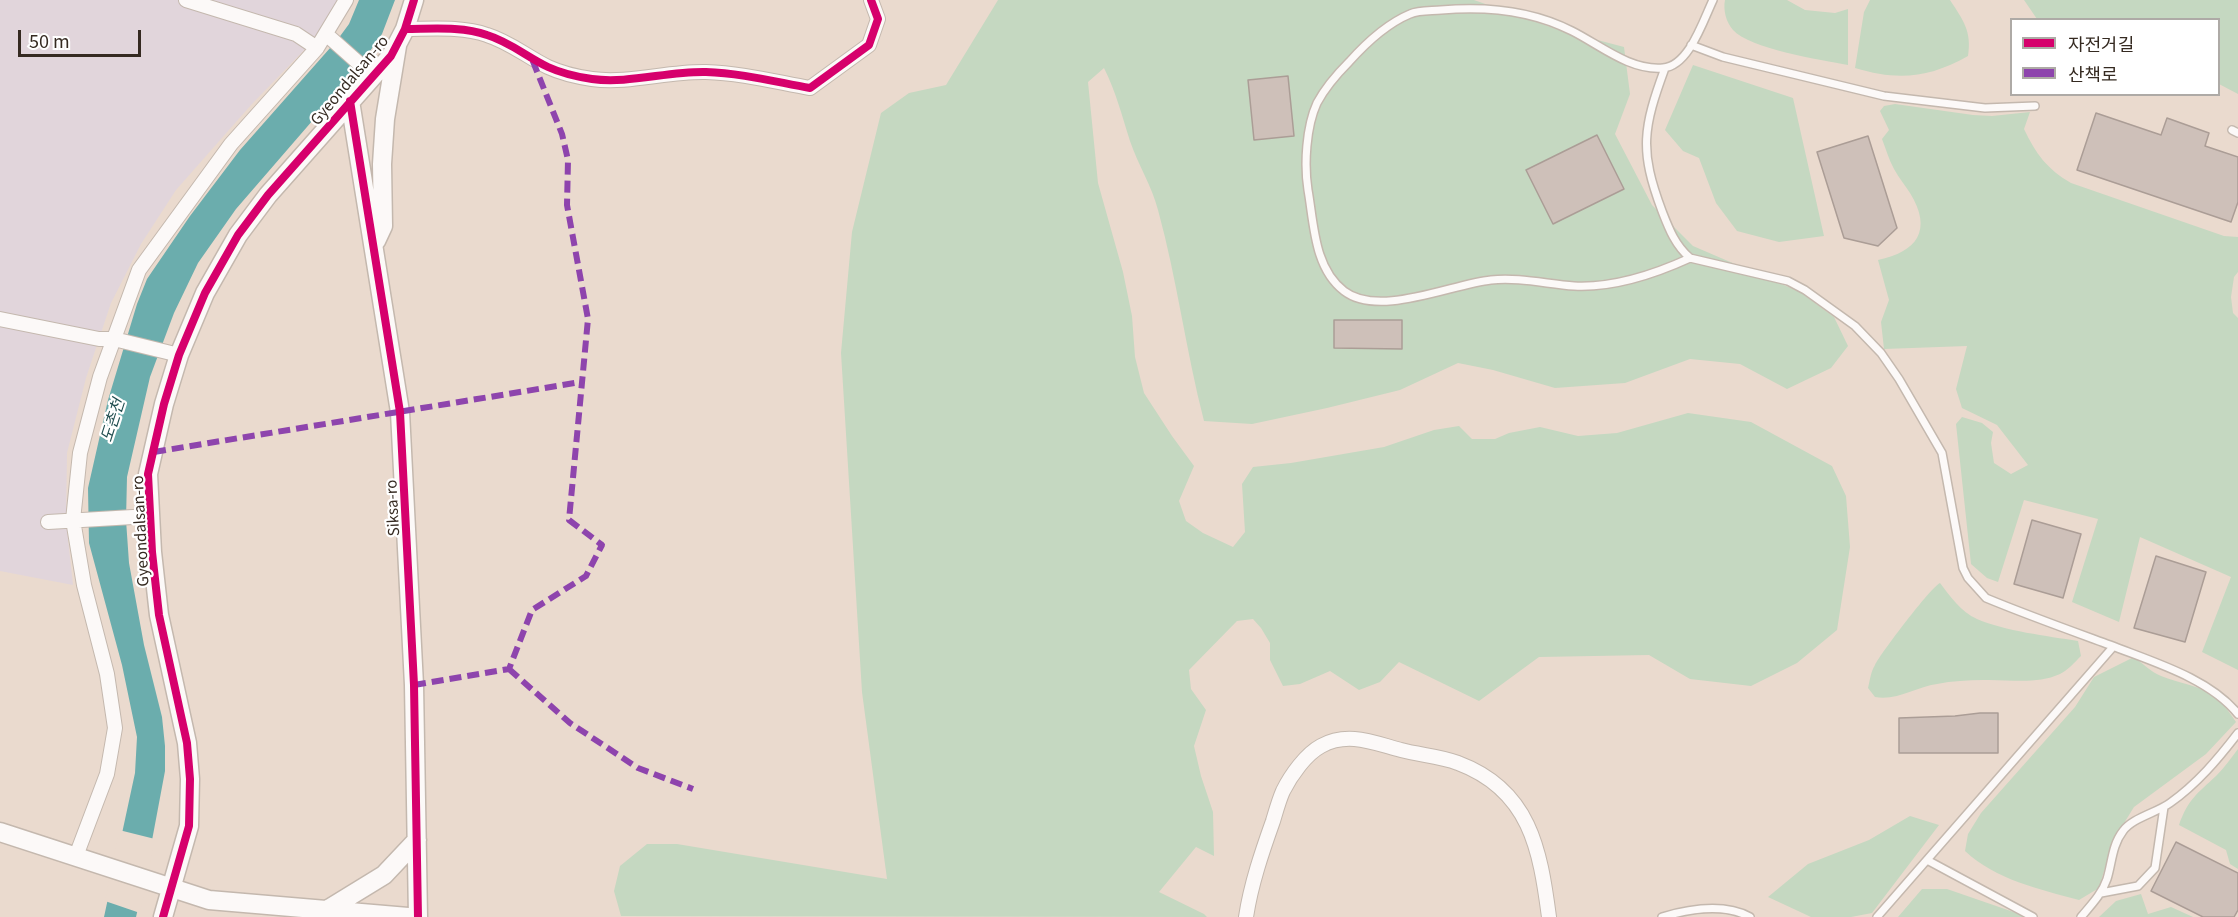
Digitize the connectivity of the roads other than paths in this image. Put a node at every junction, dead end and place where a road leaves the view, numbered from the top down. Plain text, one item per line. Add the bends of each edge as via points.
1 (186, 0) edge
2 (346, 0) edge
3 (414, 0) edge
4 (871, 0) edge
5 (1713, 0) edge
6 (405, 29) junction
7 (329, 37) junction
8 (1692, 45) junction
9 (397, 46) junction
10 (317, 48) junction
11 (1665, 68) junction
12 (370, 73) junction
13 (350, 101) junction
14 (2035, 106) dead end
15 (374, 246) junction
16 (1690, 258) junction
17 (0, 320) edge
18 (118, 340) junction
19 (174, 355) junction
20 (144, 516) junction
21 (78, 520) junction
22 (48, 522) dead end
23 (2114, 647) junction
24 (2238, 714) edge
25 (2238, 733) edge
26 (2164, 807) junction
27 (0, 832) edge
28 (417, 840) junction
29 (84, 858) junction
30 (1927, 860) junction
31 (162, 883) junction
32 (2101, 893) junction
33 (333, 913) edge
34 (163, 917) edge
35 (408, 917) edge
36 (418, 917) edge
37 (1246, 917) edge
38 (1549, 917) edge
39 (1662, 917) edge
40 (1750, 917) edge
41 (1877, 917) edge
42 (2033, 917) edge
43 (2081, 917) edge

1 - 10 street via 296,34
2 - 7 street
3 - 6 street, Gyeondalsan-ro
4 - 6 street via 878,19 869,45 810,88 705,72 615,81 591,79 548,67 510,43 485,34
5 - 8 lane
6 - 9 street, Gyeondalsan-ro
7 - 10 street
7 - 12 street
8 - 11 lane via 1678,62
8 - 14 lane via 1723,57 1884,96 1985,108
9 - 12 street, Gyeondalsan-ro
9 - 15 street via 385,119 383,226
10 - 18 street via 231,144 139,270
11 - 16 lane via 1648,120 1648,170 1672,235
11 - 16 lane via 1632,64 1570,30 1514,11 1475,7 1413,13 1388,25 1360,50 1336,75 1317,104 1308,137 1306,177 1322,262 1345,292 1364,300 1412,298 1492,280 1600,284 1652,274
12 - 13 street, Gyeondalsan-ro
13 - 15 street, Siksa-ro
13 - 19 street, Gyeondalsan-ro via 238,235
15 - 28 street, Siksa-ro via 400,412 414,685
16 - 23 lane via 1788,281 1855,326 1899,379 1942,453 1963,568 1975,587 1986,598
17 - 18 street
18 - 19 street
18 - 21 street via 100,377 80,453
19 - 20 street, Gyeondalsan-ro via 148,474
20 - 21 street
20 - 31 street, Gyeondalsan-ro via 159,615 187,743 190,779 189,826
21 - 22 street
21 - 29 street via 84,585 107,674 115,728
23 - 24 lane via 2208,687
23 - 30 lane
25 - 26 lane via 2216,762
26 - 32 lane via 2124,829
26 - 32 lane via 2155,868 2138,886
27 - 29 street
28 - 33 street via 384,875
28 - 36 street, Siksa-ro
29 - 31 street
30 - 41 lane
30 - 42 lane
31 - 33 street via 209,900
31 - 34 street, Gyeondalsan-ro
32 - 43 lane
33 - 35 street
37 - 38 street via 1284,789 1306,759 1322,746 1344,739 1367,740 1457,762 1507,792 1536,845
39 - 40 lane via 1727,909

